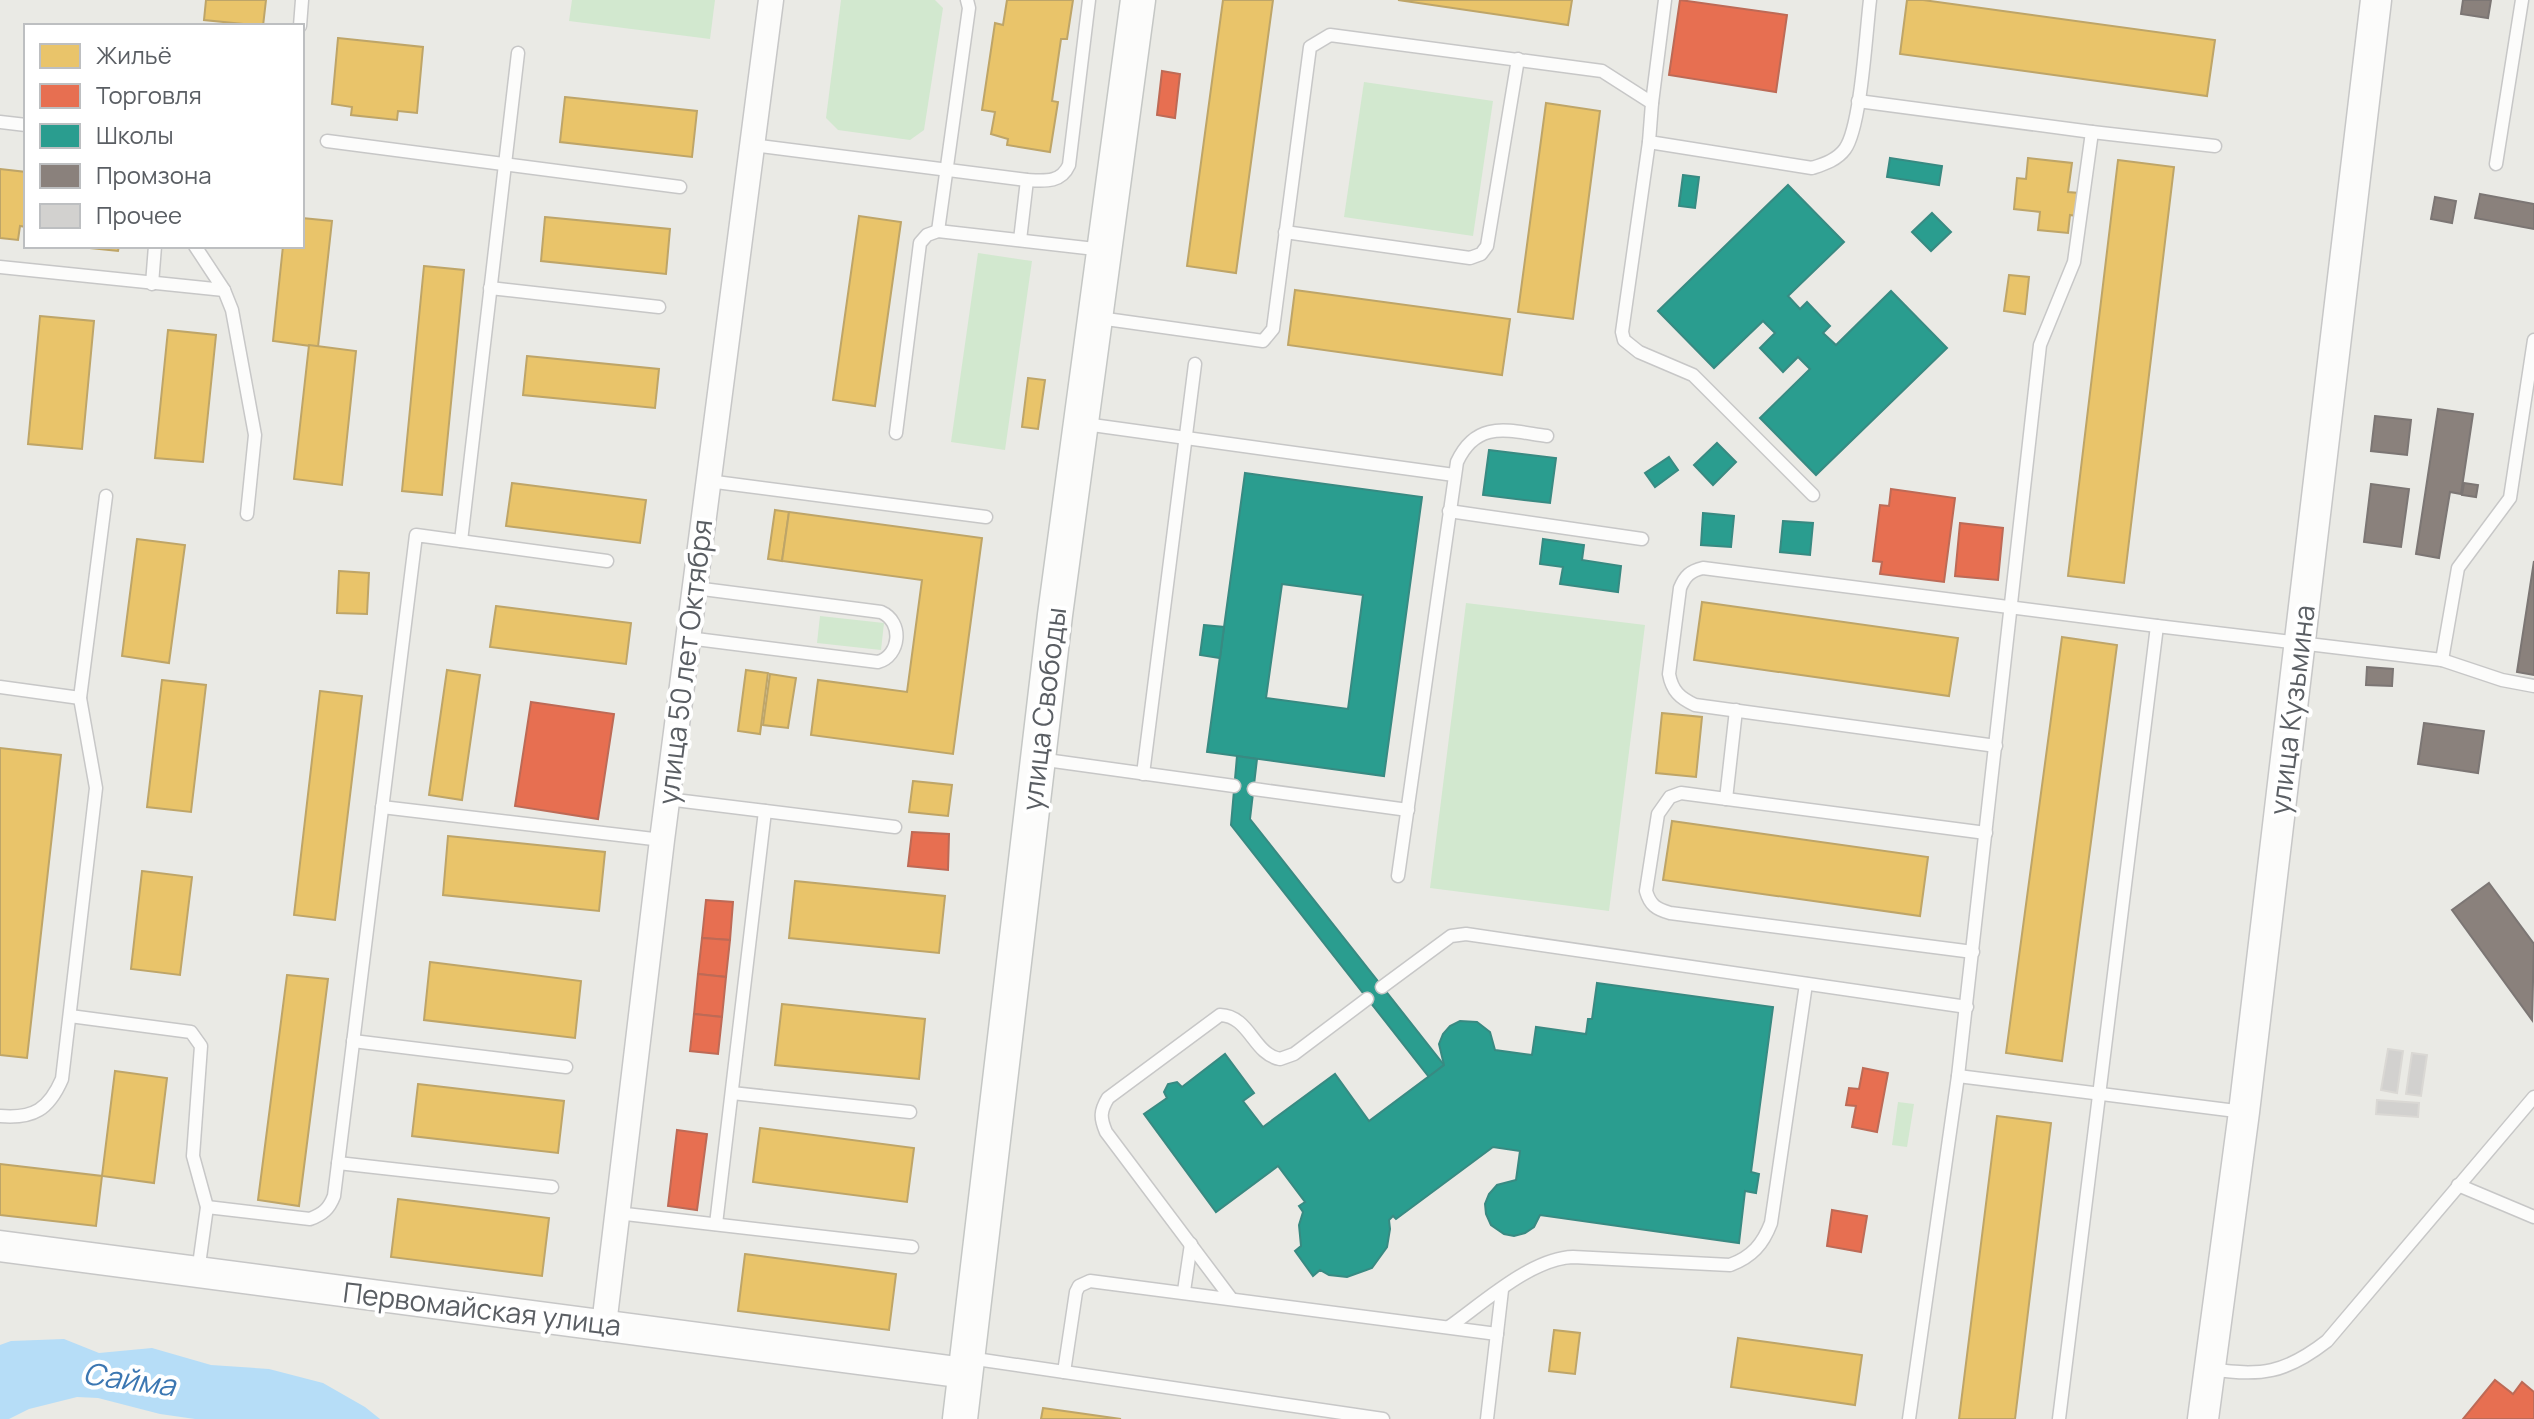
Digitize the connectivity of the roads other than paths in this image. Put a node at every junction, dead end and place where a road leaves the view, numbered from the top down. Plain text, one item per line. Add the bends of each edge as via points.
1 (302, 0) edge
2 (771, 0) edge
3 (967, 0) edge
4 (1089, 0) edge
5 (1138, 0) edge
6 (1665, 0) edge
7 (1870, 0) edge
8 (2376, 0) edge
9 (2522, 0) edge
10 (300, 24) edge
11 (518, 53) dead end
12 (1518, 59) junction
13 (1858, 101) junction
14 (1652, 103) junction
15 (0, 122) edge
16 (24, 125) edge
17 (2092, 132) junction
18 (327, 141) dead end
19 (1649, 142) junction
20 (752, 145) junction
21 (2215, 146) dead end
22 (2496, 164) dead end
23 (504, 166) junction
24 (946, 169) junction
25 (1027, 180) junction
26 (680, 187) dead end
27 (938, 231) junction
28 (1285, 232) junction
29 (1020, 240) junction
30 (155, 248) edge
31 (196, 248) edge
32 (1106, 250) junction
33 (0, 267) edge
34 (152, 284) junction
35 (490, 288) junction
36 (224, 290) junction
37 (659, 307) dead end
38 (1096, 318) junction
39 (2534, 340) edge
40 (1195, 364) dead end
41 (1081, 423) junction
42 (896, 433) dead end
43 (1547, 436) dead end
44 (1186, 437) junction
45 (1454, 475) junction
46 (708, 481) junction
47 (1813, 495) dead end
48 (106, 496) dead end
49 (1449, 511) junction
50 (247, 514) dead end
51 (986, 517) dead end
52 (1642, 539) dead end
53 (461, 541) junction
54 (607, 561) dead end
55 (695, 588) junction
56 (2012, 607) junction
57 (2157, 626) junction
58 (688, 638) junction
59 (2300, 643) junction
60 (2442, 660) junction
61 (2534, 686) edge
62 (0, 687) edge
63 (80, 698) junction
64 (1736, 710) junction
65 (1996, 746) junction
66 (1037, 759) junction
67 (1143, 774) junction
68 (1234, 786) dead end
69 (1254, 789) dead end
70 (667, 799) junction
71 (1726, 799) junction
72 (382, 807) junction
73 (1408, 810) junction
74 (765, 811) junction
75 (895, 827) dead end
76 (1986, 833) junction
77 (662, 840) junction
78 (1398, 876) dead end
79 (1973, 952) junction
80 (1806, 984) junction
81 (1382, 987) dead end
82 (1367, 999) dead end
83 (1967, 1007) junction
84 (70, 1016) junction
85 (353, 1041) junction
86 (566, 1067) dead end
87 (1958, 1076) junction
88 (732, 1093) junction
89 (2099, 1093) junction
90 (2534, 1097) edge
91 (910, 1112) dead end
92 (2244, 1112) junction
93 (0, 1116) edge
94 (338, 1163) junction
95 (2458, 1185) junction
96 (552, 1187) dead end
97 (207, 1207) junction
98 (617, 1213) junction
99 (2534, 1217) edge
100 (716, 1224) junction
101 (1191, 1244) junction
102 (0, 1246) edge
103 (912, 1247) dead end
104 (198, 1272) junction
105 (1502, 1290) junction
106 (1184, 1291) junction
107 (1230, 1297) junction
108 (604, 1325) junction
109 (1449, 1327) junction
110 (1497, 1334) junction
111 (965, 1365) junction
112 (2211, 1369) junction
113 (1064, 1372) junction
114 (960, 1419) edge
115 (1383, 1419) edge
116 (1487, 1419) edge
117 (1909, 1419) edge
118 (2059, 1419) edge
119 (2203, 1419) edge

1 - 10 lane
2 - 20 street, улица 50 лет Октября
3 - 24 lane
4 - 25 lane via 1069,165 1058,179
5 - 32 main road, улица Свободы
6 - 14 lane
7 - 13 lane
8 - 59 street, улица Кузьмина
9 - 22 lane
11 - 23 lane
12 - 14 lane via 1602,71
12 - 28 lane via 1487,246 1481,254 1470,258
12 - 28 lane via 1330,35 1310,47
13 - 17 lane
13 - 19 lane via 1854,130 1843,153 1812,168
14 - 19 lane
15 - 16 lane
17 - 21 lane
17 - 56 lane via 2074,262 2040,345
18 - 23 lane
19 - 47 lane via 1624,340 1693,375
20 - 24 lane
20 - 46 street, улица 50 лет Октября
23 - 26 lane
23 - 35 lane
24 - 25 lane
24 - 27 lane
25 - 29 lane
27 - 29 lane
27 - 42 lane via 920,243
28 - 38 lane via 1273,329 1263,341
29 - 32 lane
30 - 34 lane
31 - 36 lane
32 - 38 main road, улица Свободы
33 - 34 lane
34 - 36 lane
35 - 37 lane
35 - 53 lane
36 - 50 lane via 255,435
38 - 41 main road, улица Свободы
39 - 60 lane via 2510,498 2458,568
40 - 44 lane
41 - 44 lane
41 - 66 main road, улица Свободы
43 - 45 lane via 1484,432 1461,452
44 - 45 lane
44 - 67 lane
45 - 49 lane
46 - 51 lane
46 - 55 street, улица 50 лет Октября
48 - 63 lane
49 - 52 lane
49 - 73 lane
53 - 54 lane
53 - 72 lane via 416,535
55 - 58 street, улица 50 лет Октября
55 - 58 lane via 881,612 896,626 893,652 878,662
56 - 57 lane
56 - 64 lane via 1703,568 1691,571 1680,588 1669,674 1672,687 1695,705
56 - 65 lane
57 - 59 lane
57 - 89 lane
58 - 70 street, улица 50 лет Октября
59 - 60 lane
59 - 92 street, улица Кузьмина
60 - 61 lane
62 - 63 lane
63 - 84 lane via 96,788
64 - 65 lane
64 - 71 lane
65 - 76 lane
66 - 67 lane
66 - 111 main road, улица Свободы
67 - 68 lane
69 - 73 lane
70 - 74 lane
70 - 77 street, улица 50 лет Октября
71 - 76 lane
71 - 79 lane via 1681,793 1662,804 1646,891 1658,909
72 - 77 lane
72 - 85 lane
73 - 78 lane
74 - 75 lane
74 - 88 lane
76 - 79 lane
77 - 98 street, улица 50 лет Октября
79 - 83 lane
80 - 81 lane via 1466,934 1451,936
80 - 83 lane
80 - 105 lane via 1771,1223 1757,1250 1730,1265 1563,1257 1535,1267
82 - 101 lane via 1280,1059 1265,1053 1237,1019 1220,1015 1108,1098 1101,1109 1106,1132
83 - 87 lane
84 - 93 lane via 62,1079 54,1097 37,1113
84 - 97 lane via 191,1032 201,1046 193,1156
85 - 86 lane
85 - 94 lane
87 - 89 lane
87 - 117 lane
88 - 91 lane
88 - 100 lane
89 - 92 lane
89 - 118 lane
90 - 95 lane
92 - 112 street, улица Кузьмина
94 - 96 lane
94 - 97 lane via 330,1207 310,1219
95 - 99 lane
95 - 112 lane via 2327,1341 2310,1354 2264,1374
97 - 104 lane
98 - 100 lane
98 - 108 street, улица 50 лет Октября
100 - 103 lane
101 - 106 lane
101 - 107 lane
102 - 104 street, Первомайская улица
104 - 108 street, Первомайская улица
105 - 109 lane
105 - 110 lane
106 - 107 lane
106 - 113 lane via 1084,1283 1076,1292
107 - 109 lane
108 - 111 street, Первомайская улица
109 - 110 lane
110 - 116 lane
111 - 113 lane
111 - 114 main road, улица Свободы
112 - 119 street, улица Кузьмина
113 - 115 lane

